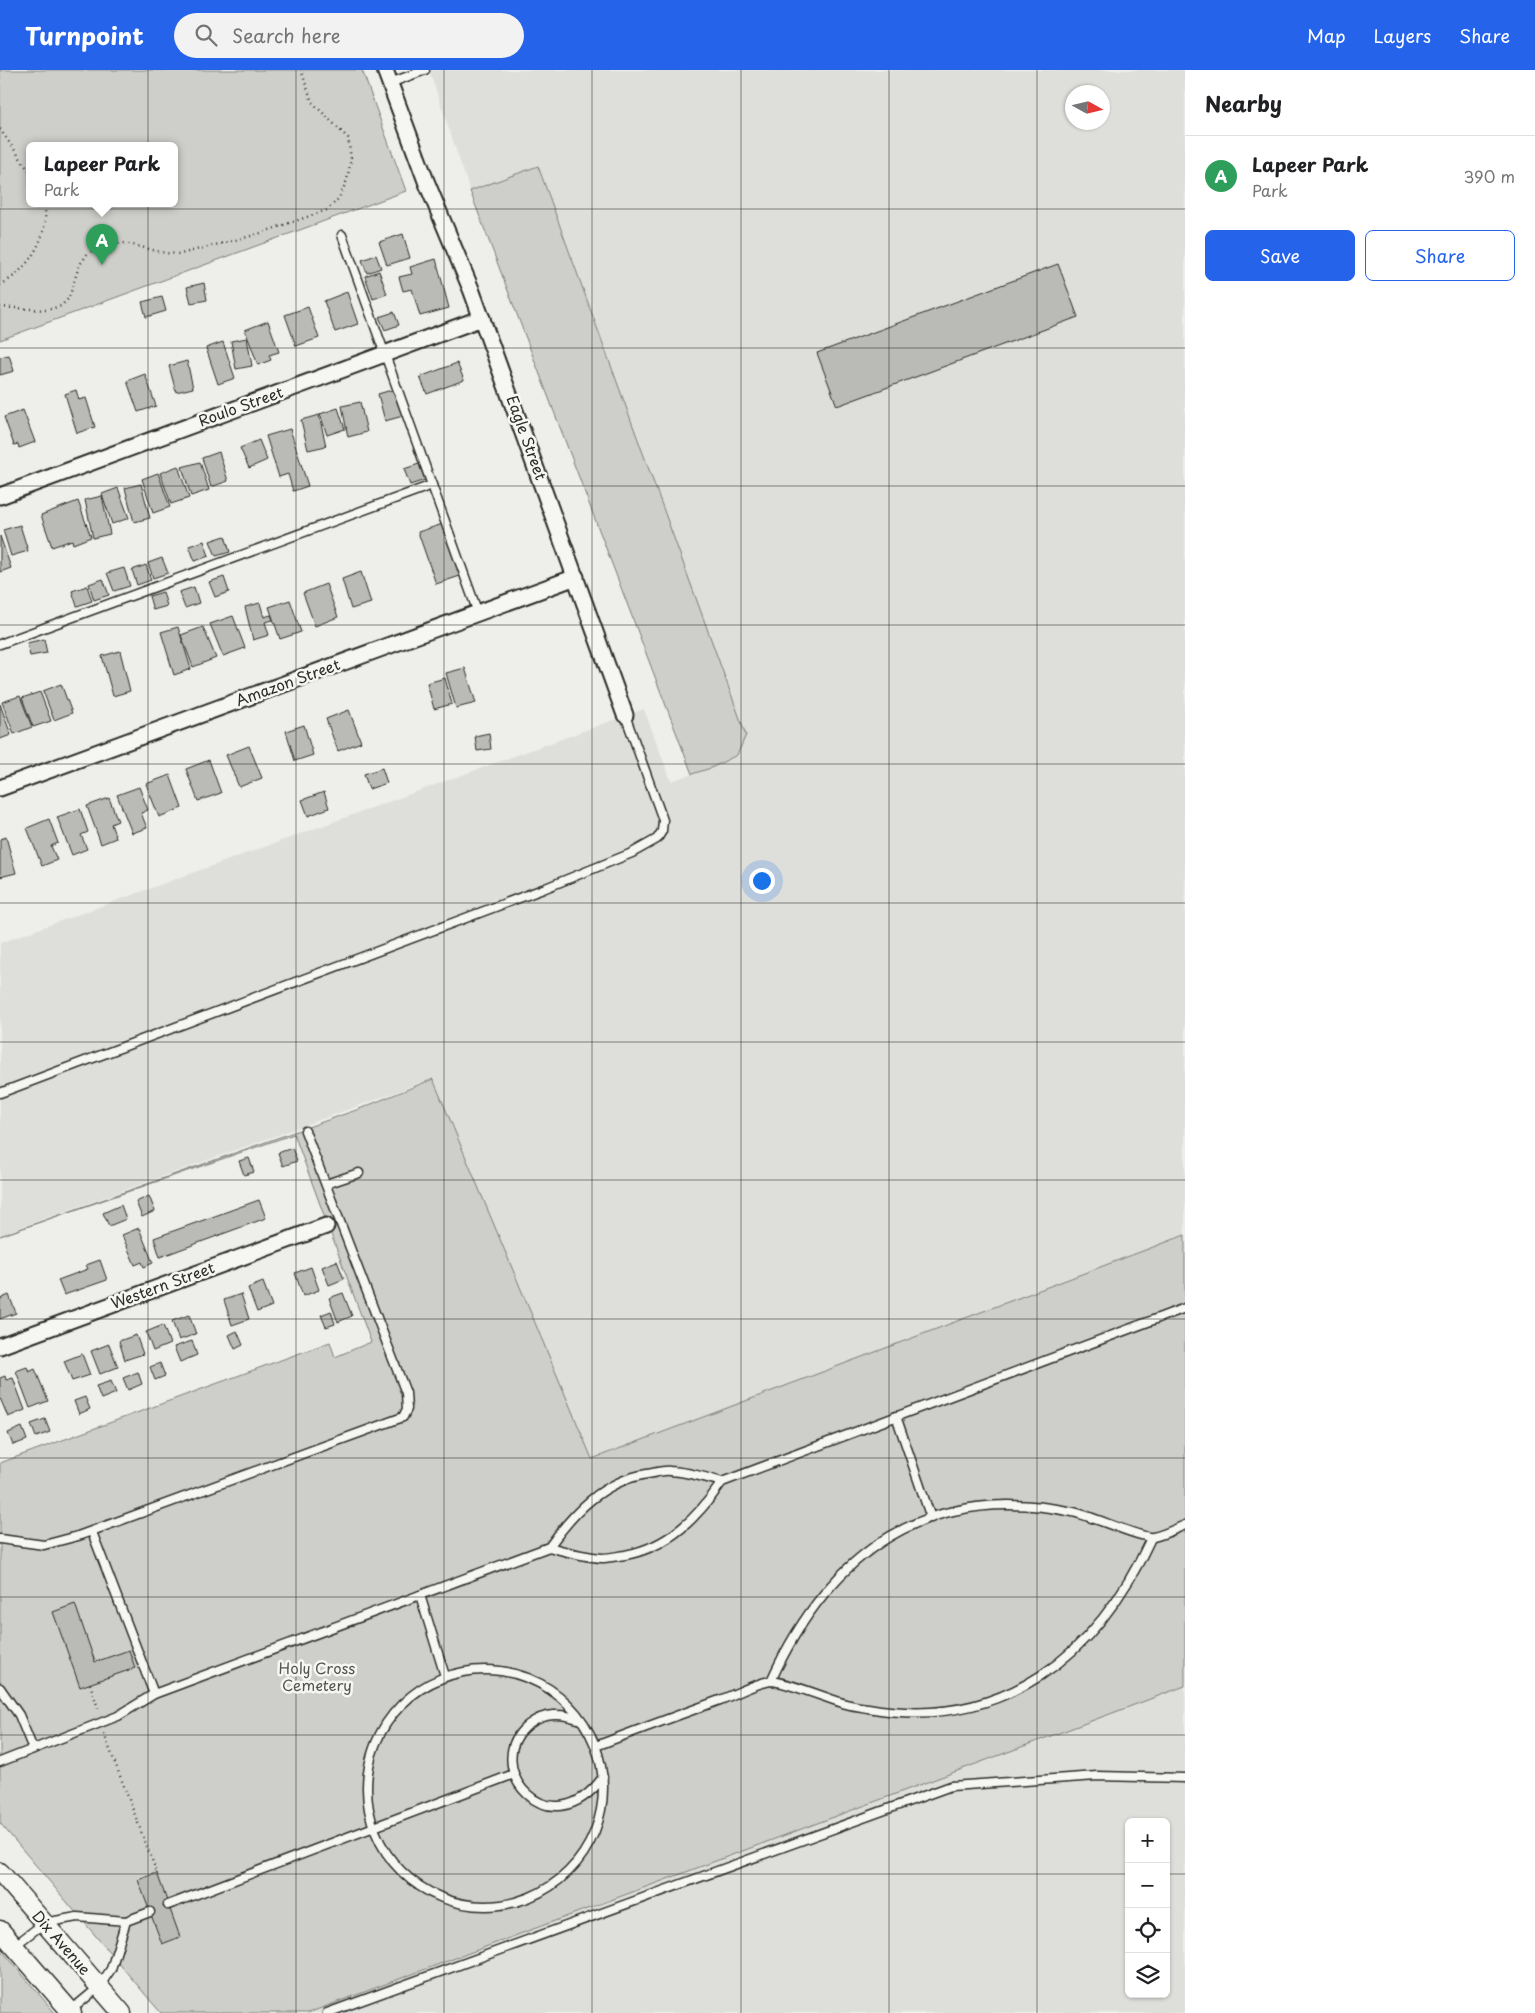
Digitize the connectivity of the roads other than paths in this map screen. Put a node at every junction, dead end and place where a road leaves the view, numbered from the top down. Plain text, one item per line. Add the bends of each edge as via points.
1 (425, 70) edge
2 (387, 77) edge
3 (342, 235) dead end
4 (482, 318) junction
5 (385, 354) junction
6 (432, 485) junction
7 (0, 496) edge
8 (576, 577) junction
9 (478, 613) junction
10 (0, 644) edge
11 (626, 714) joint
12 (0, 788) edge
13 (0, 1093) edge
14 (305, 1131) dead end
15 (359, 1173) dead end
16 (326, 1184) junction
17 (326, 1226) dead end
18 (1185, 1308) edge
19 (0, 1346) edge
20 (896, 1416) junction
21 (722, 1482) junction
22 (931, 1518) junction
23 (1185, 1525) edge
24 (92, 1532) junction
25 (1151, 1538) junction
26 (0, 1539) edge
27 (549, 1547) junction
28 (420, 1595) junction
29 (445, 1676) junction
30 (771, 1681) junction
31 (0, 1688) edge
32 (154, 1694) junction
33 (581, 1720) junction
34 (596, 1746) junction
35 (33, 1749) junction
36 (0, 1762) edge
37 (514, 1774) junction
38 (603, 1777) junction
39 (1185, 1778) edge
40 (374, 1828) junction
41 (0, 1872) edge
42 (168, 1905) dead end
43 (150, 1912) dead end
44 (126, 1921) junction
45 (44, 1923) junction
46 (0, 1930) edge
47 (14, 1946) junction
48 (99, 1987) junction
49 (71, 2012) edge
50 (122, 2013) edge
51 (327, 2013) edge

1 - 2 lane
2 - 4 street, Eagle Street
3 - 5 lane
4 - 5 street, Roulo Street
4 - 8 street, Eagle Street
5 - 6 lane
5 - 7 street, Roulo Street
6 - 9 lane
6 - 10 lane
8 - 9 street, Amazon Street
8 - 11 street, Eagle Street
9 - 12 street, Amazon Street
11 - 13 lane, Eagle Street via 663,820 662,831 648,846 543,889
14 - 16 lane
15 - 16 lane
16 - 24 lane via 406,1393 407,1409 403,1417
17 - 19 street, Western Street
18 - 20 lane
20 - 21 lane
20 - 22 lane
21 - 27 lane via 705,1507 662,1544 604,1558
21 - 27 lane via 668,1470 610,1485 567,1522
22 - 25 lane via 951,1511 993,1506 1035,1506 1076,1512
22 - 30 lane via 882,1541 851,1564 824,1591 800,1624
23 - 25 lane
24 - 26 lane via 44,1545
24 - 32 lane
25 - 30 lane via 1122,1593 1098,1627 1071,1654 1006,1695 971,1706 930,1712 887,1711 847,1704
27 - 28 lane
28 - 29 lane
28 - 32 lane
29 - 33 lane via 477,1670 510,1672 541,1683 567,1702
29 - 40 lane via 413,1694 387,1721 371,1755 367,1792
30 - 34 lane
31 - 35 lane via 19,1715
32 - 35 lane via 102,1723
33 - 34 lane
33 - 37 lane via 565,1714 550,1714 523,1729 515,1743 512,1758
34 - 38 lane
35 - 36 lane
37 - 38 lane via 530,1797 542,1804 556,1806 571,1805 584,1798
37 - 40 lane
38 - 40 lane via 597,1827 582,1856 560,1880 533,1897 502,1906 470,1906 431,1893 410,1881 388,1857
39 - 51 lane via 1097,1776 951,1786
40 - 42 lane
41 - 45 street, Dix Avenue
43 - 44 lane
44 - 45 lane via 77,1917
44 - 48 lane via 111,1969
45 - 47 lane
45 - 48 street, Dix Avenue
46 - 47 street
47 - 49 street
48 - 49 lane
48 - 50 street, Dix Avenue

